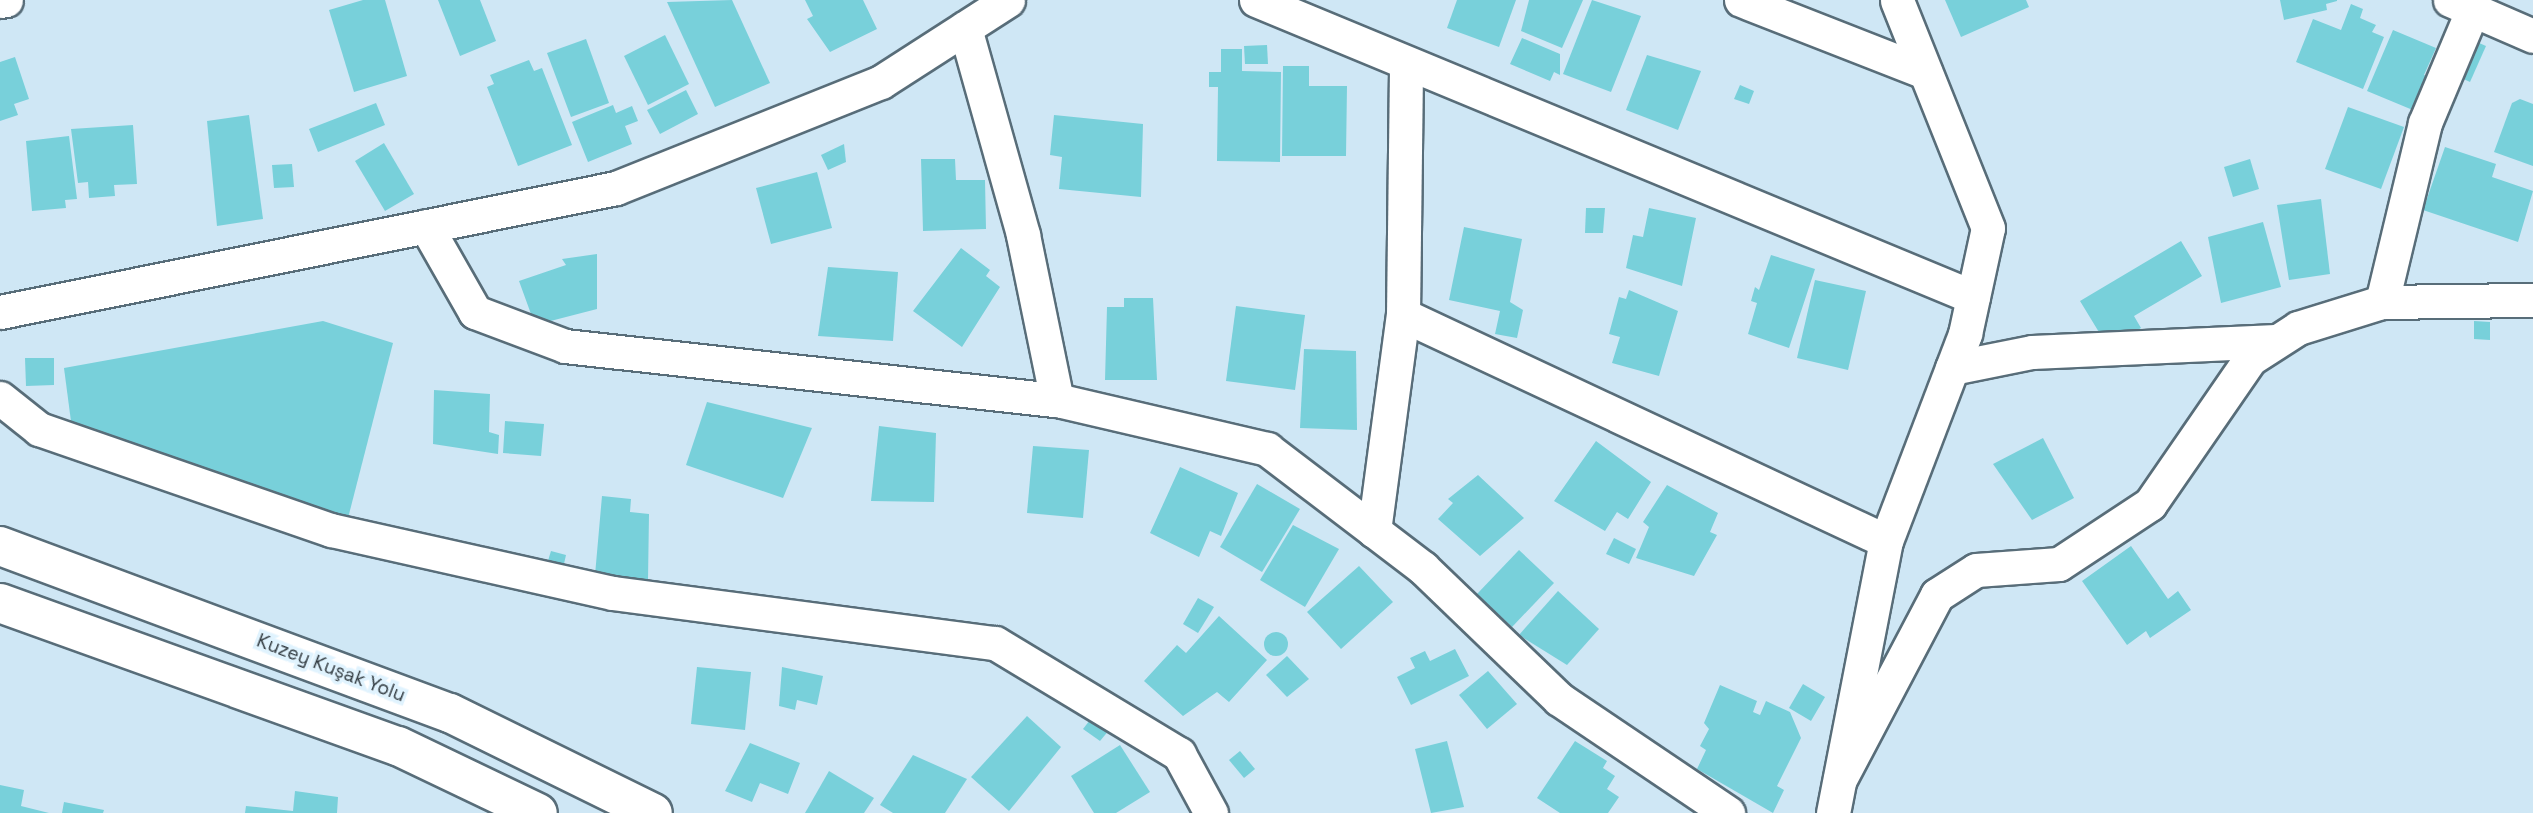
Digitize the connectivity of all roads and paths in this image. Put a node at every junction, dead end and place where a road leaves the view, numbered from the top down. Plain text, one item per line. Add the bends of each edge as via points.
1 (6, 0) edge
2 (1008, 0) edge
3 (1256, 0) edge
4 (1741, 0) edge
5 (1897, 0) edge
6 (0, 1) edge
7 (2462, 5) edge
8 (965, 28) junction
9 (2533, 36) edge
10 (1406, 67) junction
11 (1925, 72) junction
12 (426, 226) junction
13 (1973, 297) junction
14 (2533, 300) edge
15 (2382, 302) junction
16 (0, 312) edge
17 (1403, 315) junction
18 (2279, 341) junction
19 (1952, 368) junction
20 (0, 398) edge
21 (1057, 400) junction
22 (1374, 531) junction
23 (1886, 541) junction
24 (0, 546) edge
25 (0, 603) edge
26 (1840, 779) junction
27 (538, 813) edge
28 (653, 813) edge
29 (1211, 813) edge
30 (1728, 813) edge
31 (1833, 813) edge

1 - 6 street
2 - 8 street
3 - 10 street
4 - 11 street
5 - 11 street
7 - 9 street
7 - 15 street via 2425,123
8 - 12 street via 881,82 616,188
8 - 21 street via 1023,234
10 - 13 street
10 - 17 street
11 - 13 street via 1988,228
12 - 16 street
12 - 21 street via 475,312 565,346
13 - 19 street
14 - 15 street
15 - 18 street via 2298,328
17 - 22 street
17 - 23 street
18 - 19 street via 2032,352
18 - 26 street via 2250,359 2150,504 2059,564 1976,570 1937,595
19 - 23 street
20 - 29 street via 39,429 331,530 613,593 995,643 1178,754
21 - 22 street via 1267,449
22 - 30 street via 1423,568 1559,699
23 - 26 street
24 - 28 main road, Kuzey Kuşak Yolu via 450,713
25 - 27 main road via 398,746
26 - 31 street

